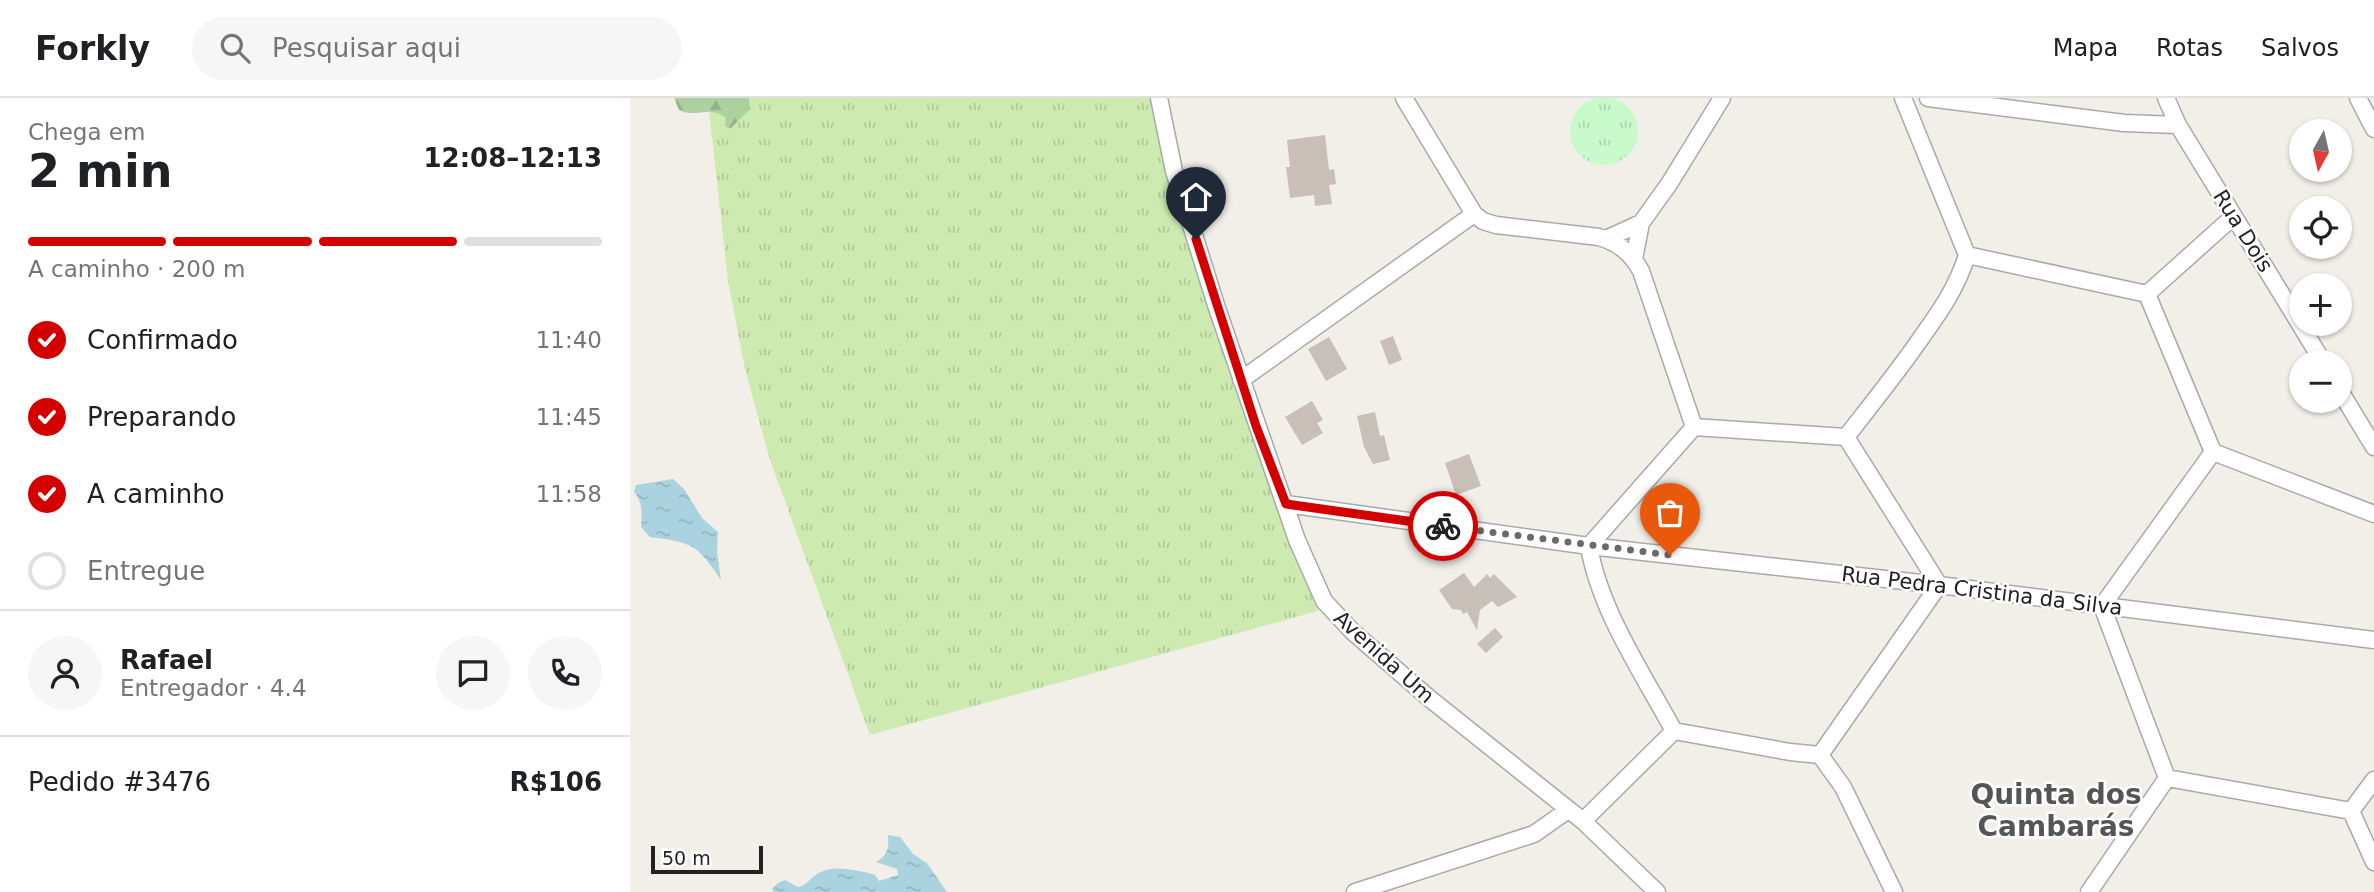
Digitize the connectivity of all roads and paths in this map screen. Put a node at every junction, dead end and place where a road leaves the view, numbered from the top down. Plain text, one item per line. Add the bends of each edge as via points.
1 (1158, 98) edge
2 (1404, 98) edge
3 (1722, 98) edge
4 (1902, 98) edge
5 (1928, 98) edge
6 (2166, 98) edge
7 (2358, 98) edge
8 (2178, 125) junction
9 (2374, 128) edge
10 (1474, 214) junction
11 (2234, 216) junction
12 (1641, 223) junction
13 (1606, 239) junction
14 (1967, 255) junction
15 (1634, 259) junction
16 (2147, 294) junction
17 (2316, 350) edge
18 (1241, 380) junction
19 (2352, 410) edge
20 (1694, 427) junction
21 (1846, 437) junction
22 (2374, 447) edge
23 (2213, 452) junction
24 (1286, 504) junction
25 (2374, 514) edge
26 (1589, 546) junction
27 (1939, 585) junction
28 (2102, 606) junction
29 (2374, 640) edge
30 (1674, 731) junction
31 (1820, 755) junction
32 (2167, 778) junction
33 (2374, 780) edge
34 (1568, 810) junction
35 (2351, 811) junction
36 (1583, 821) junction
37 (2374, 862) edge
38 (1355, 892) edge
39 (1657, 892) edge
40 (1894, 892) edge
41 (2089, 892) edge

1 - 18 street, Avenida Um via 1174,170
2 - 10 street
3 - 12 street
4 - 14 street
5 - 8 street via 2135,124
6 - 8 street, Rua Dois
7 - 9 street
8 - 11 street, Rua Dois
10 - 13 street via 1496,226
10 - 18 street
11 - 16 street
11 - 17 street, Rua Dois
12 - 13 street
12 - 15 street
13 - 15 street
14 - 16 street
14 - 21 street via 1944,307
15 - 20 street
16 - 23 street
18 - 24 street, Avenida Um
19 - 22 street
20 - 21 street
20 - 26 street
21 - 27 street
23 - 25 street
23 - 28 street
24 - 26 street, Rua Pedra Cristina da Silva
24 - 34 street, Avenida Um via 1324,601 1429,698
26 - 27 street, Rua Pedra Cristina da Silva
26 - 30 street via 1602,596
27 - 28 street, Rua Pedra Cristina da Silva
27 - 31 street
28 - 29 street, Rua Pedra Cristina da Silva
28 - 32 street
30 - 31 street
30 - 36 street
31 - 40 street via 1843,787
32 - 35 street
32 - 41 street
33 - 35 street
34 - 36 street, Avenida Um
34 - 38 street via 1534,834
35 - 37 street
36 - 39 street, Avenida Um

